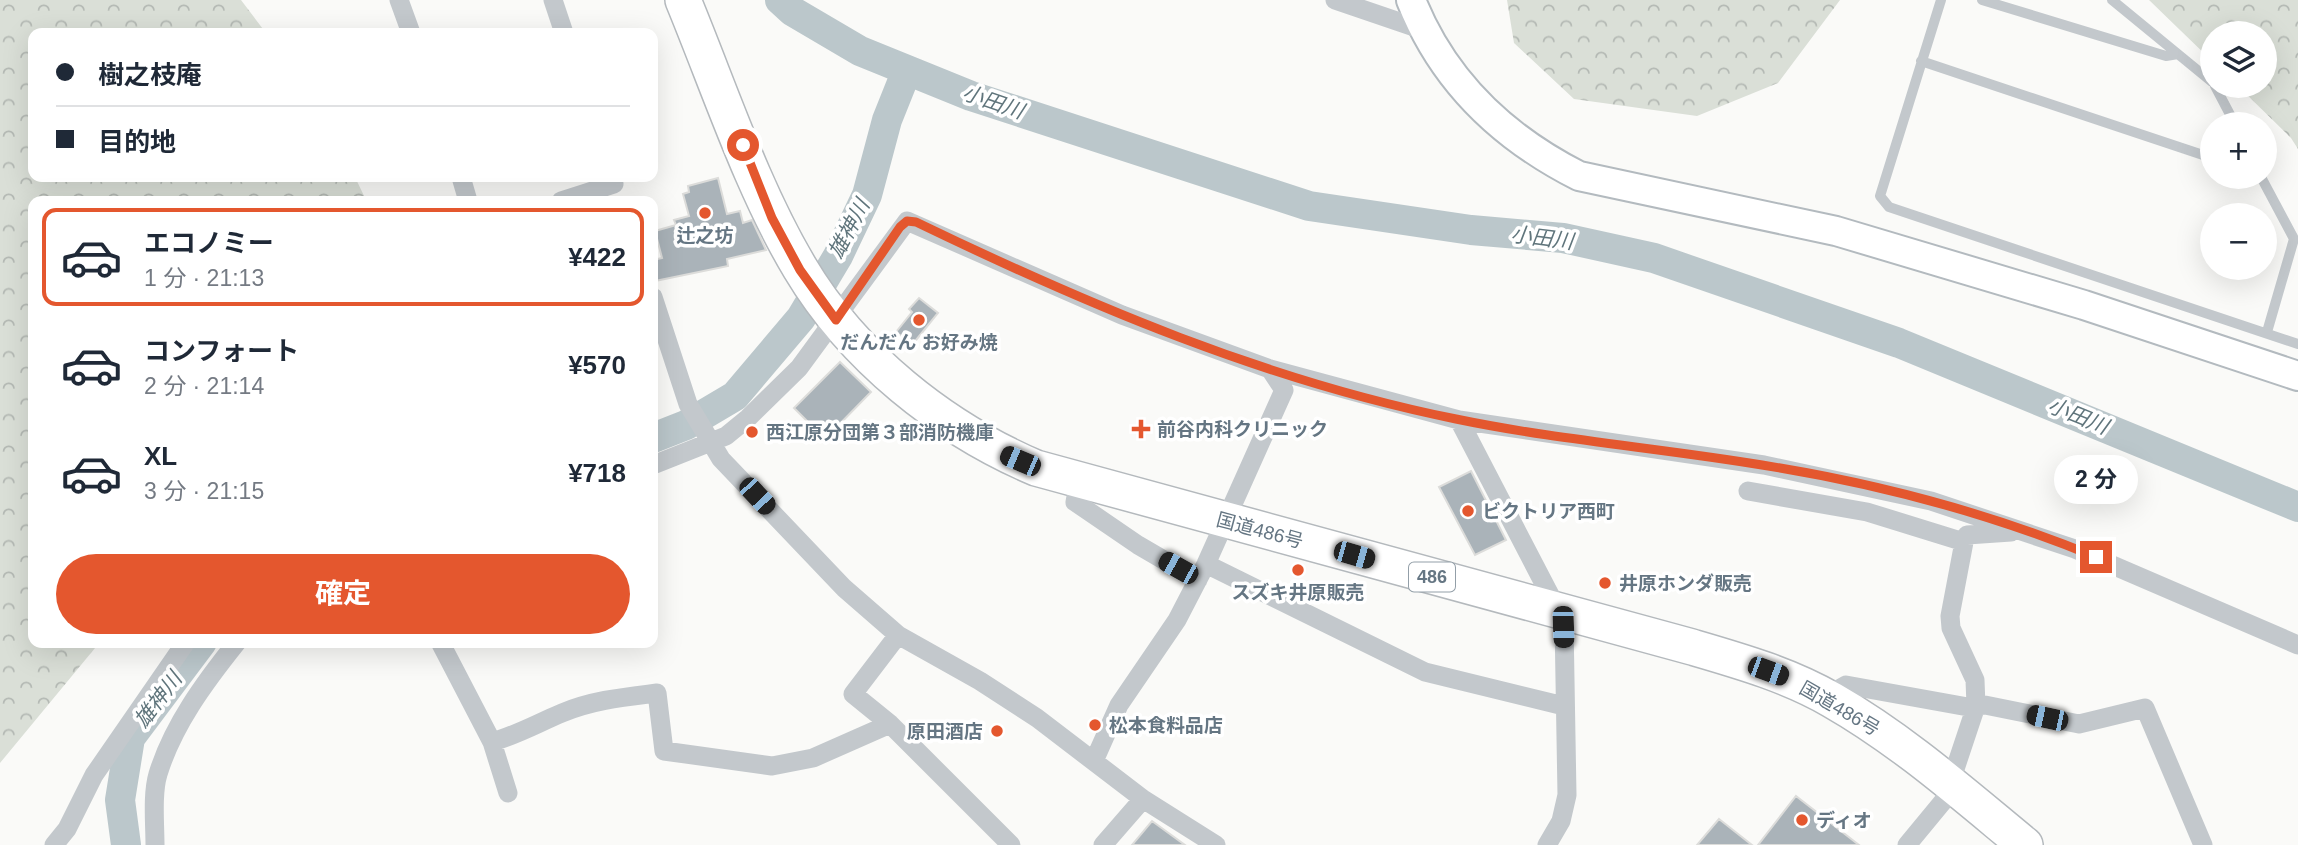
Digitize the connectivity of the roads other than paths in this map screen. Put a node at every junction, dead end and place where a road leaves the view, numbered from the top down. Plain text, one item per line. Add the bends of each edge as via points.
1 (399, 0) edge
2 (552, 0) edge
3 (683, 0) edge
4 (1411, 0) edge
5 (1941, 0) edge
6 (1982, 0) edge
7 (2112, 0) edge
8 (1338, 1) edge
9 (409, 28) edge
10 (562, 28) edge
11 (1423, 30) junction
12 (2178, 54) junction
13 (1921, 61) junction
14 (2200, 73) edge
15 (2200, 154) edge
16 (615, 187) edge
17 (2267, 189) edge
18 (580, 196) edge
19 (658, 312) edge
20 (834, 317) junction
21 (2267, 332) junction
22 (2298, 344) edge
23 (1270, 369) junction
24 (2298, 376) edge
25 (1459, 420) junction
26 (709, 440) junction
27 (658, 463) edge
28 (1764, 465) junction
29 (1079, 481) junction
30 (1748, 491) dead end
31 (1931, 501) junction
32 (1803, 502) junction
33 (1226, 520) junction
34 (2018, 529) junction
35 (1965, 539) junction
36 (1202, 572) junction
37 (1558, 612) junction
38 (898, 635) junction
39 (2298, 645) edge
40 (182, 648) edge
41 (232, 648) edge
42 (443, 648) edge
43 (1832, 700) junction
44 (1564, 706) junction
45 (1976, 706) junction
46 (890, 724) junction
47 (492, 742) junction
48 (1094, 761) junction
49 (1950, 782) junction
50 (508, 793) dead end
51 (1143, 799) junction
52 (54, 845) edge
53 (155, 845) edge
54 (1011, 845) edge
55 (1103, 845) edge
56 (1216, 845) edge
57 (1547, 845) edge
58 (1907, 845) edge
59 (2025, 845) edge
60 (2203, 845) edge

1 - 9 street
2 - 10 street
3 - 20 highway, 国道486号 / 486 via 772,218 800,270
4 - 11 street
5 - 13 lane
6 - 12 lane via 2166,56
7 - 12 lane
8 - 11 street
11 - 24 street via 1474,101 1504,130 1579,176 1836,232 2084,305
12 - 14 lane
13 - 15 lane
13 - 21 lane via 1880,196 1889,207
16 - 18 street
17 - 21 lane via 2294,239
19 - 26 street via 688,404
20 - 23 street via 907,221 1122,315
20 - 26 street via 799,368 733,430
20 - 29 highway, 国道486号 / 486 via 888,374 941,416 1004,454
21 - 22 lane
23 - 25 street
23 - 33 street via 1284,390
25 - 28 street
25 - 37 street
26 - 27 street
26 - 38 street via 844,588
28 - 31 street
28 - 32 street
29 - 33 highway, 国道486号 / 486
29 - 36 street via 1076,502 1138,545
30 - 32 street
31 - 34 street
31 - 35 street
32 - 35 street via 1867,512
33 - 36 street
33 - 37 highway, 国道486号 / 486
34 - 35 street
34 - 39 street via 2158,583
35 - 45 street via 1950,616 1975,680
36 - 44 street via 1425,672
36 - 48 street via 1177,620 1119,705
37 - 43 highway, 国道486号 / 486 via 1743,662
37 - 44 street via 1564,622
38 - 46 street via 853,694
38 - 48 street via 981,681
40 - 52 street via 94,775
41 - 53 street via 178,726 157,776
42 - 47 street
43 - 45 street via 1846,685
43 - 49 highway, 国道486号 / 486
44 - 57 street via 1567,795 1561,821
45 - 49 street
45 - 60 street via 2079,724 2145,708
46 - 47 street via 813,758 772,766 713,760 664,751 657,694 601,700
46 - 54 street
47 - 50 street
48 - 51 street
49 - 58 street via 1945,799
49 - 59 highway, 国道486号 / 486
51 - 55 street
51 - 56 street

